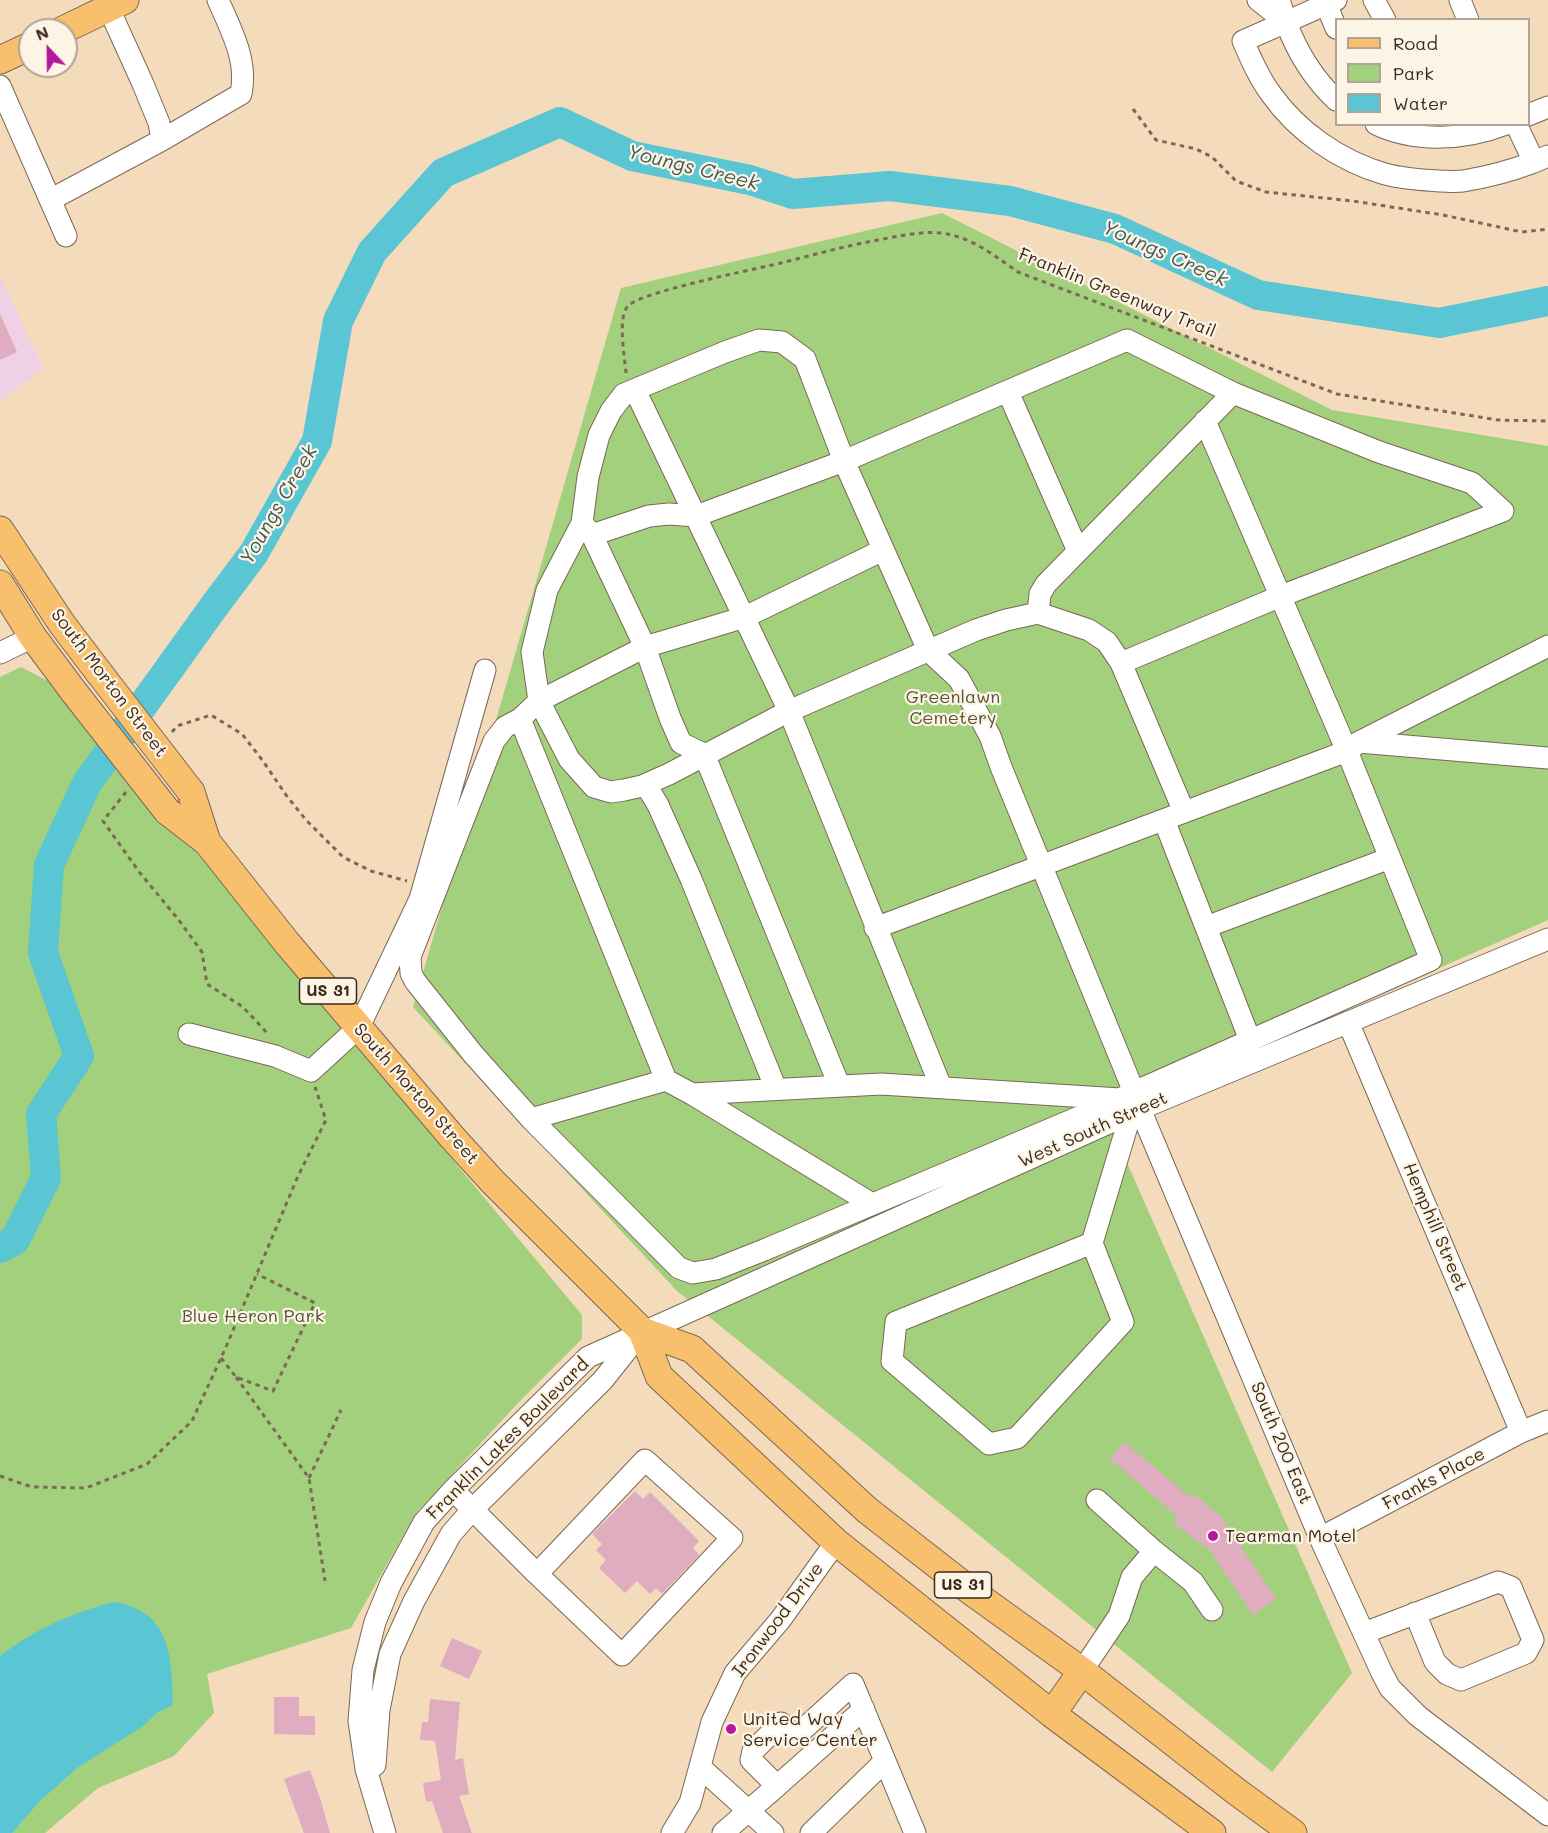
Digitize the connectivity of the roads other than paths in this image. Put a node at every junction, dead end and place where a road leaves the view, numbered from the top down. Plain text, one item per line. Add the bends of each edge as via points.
1 (218, 0) edge
2 (1258, 0) edge
3 (1279, 0) edge
4 (1374, 0) edge
5 (1460, 0) edge
6 (1331, 2) edge
7 (113, 3) edge
8 (1384, 18) edge
9 (1467, 18) edge
10 (78, 22) edge
11 (1286, 22) junction
12 (1335, 23) edge
13 (18, 52) edge
14 (0, 60) edge
15 (0, 86) edge
16 (1335, 99) edge
17 (1548, 107) edge
18 (1530, 114) edge
19 (1381, 126) edge
20 (1500, 126) edge
21 (1517, 126) edge
22 (162, 140) junction
23 (1541, 159) edge
24 (50, 200) junction
25 (66, 236) dead end
26 (629, 392) junction
27 (1008, 392) junction
28 (1233, 393) junction
29 (1205, 421) junction
30 (844, 461) junction
31 (696, 516) junction
32 (587, 529) junction
33 (0, 530) edge
34 (883, 550) junction
35 (1078, 551) junction
36 (0, 584) edge
37 (1281, 596) junction
38 (1038, 613) junction
39 (745, 617) junction
40 (62, 624) junction
41 (33, 637) junction
42 (1548, 646) edge
43 (645, 647) junction
44 (928, 650) junction
45 (0, 653) edge
46 (1122, 663) junction
47 (485, 670) dead end
48 (539, 701) junction
49 (789, 711) junction
50 (520, 719) junction
51 (1353, 746) junction
52 (704, 754) junction
53 (1548, 758) edge
54 (646, 785) junction
55 (1174, 816) junction
56 (207, 842) junction
57 (1390, 858) junction
58 (1042, 866) junction
59 (1206, 927) junction
60 (875, 928) junction
61 (1548, 939) edge
62 (1348, 1022) junction
63 (359, 1027) junction
64 (189, 1034) dead end
65 (1250, 1040) junction
66 (666, 1080) junction
67 (839, 1085) junction
68 (941, 1087) junction
69 (776, 1089) junction
70 (692, 1094) junction
71 (1131, 1103) junction
72 (531, 1119) junction
73 (872, 1204) junction
74 (1092, 1243) junction
75 (642, 1331) junction
76 (1548, 1421) edge
77 (524, 1422) junction
78 (1521, 1432) junction
79 (542, 1441) junction
80 (453, 1491) junction
81 (1097, 1500) dead end
82 (472, 1509) junction
83 (1320, 1538) junction
84 (836, 1542) junction
85 (1154, 1551) junction
86 (537, 1574) junction
87 (1212, 1611) dead end
88 (1415, 1613) junction
89 (1364, 1633) junction
90 (1082, 1671) junction
91 (864, 1709) junction
92 (1052, 1714) junction
93 (885, 1761) junction
94 (700, 1767) junction
95 (777, 1786) junction
96 (375, 1799) junction
97 (748, 1811) junction
98 (1548, 1815) edge
99 (385, 1833) edge
100 (672, 1833) edge
101 (723, 1833) edge
102 (773, 1833) edge
103 (811, 1833) edge
104 (915, 1833) edge
105 (1212, 1833) edge
106 (1293, 1833) edge

1 - 22 street via 240,54 241,94
2 - 11 street
3 - 11 street
4 - 8 street
5 - 9 street
6 - 11 street
6 - 12 street
7 - 10 main road
7 - 22 street
11 - 16 street via 1306,66
11 - 23 street via 1243,41 1270,94 1294,122 1327,148 1387,175 1422,180 1461,181 1496,175
13 - 14 main road
15 - 24 street
17 - 18 street
19 - 20 street via 1421,136 1449,137
21 - 23 street
22 - 24 street
24 - 25 street
26 - 30 street via 759,340 782,342 806,359
26 - 31 street
26 - 32 street via 611,411 599,435 588,477
27 - 28 street via 1127,340
27 - 30 street
27 - 35 street
28 - 29 street
28 - 37 street via 1379,452 1472,483 1503,512
29 - 35 street
29 - 37 street
30 - 31 street
30 - 34 street
31 - 32 street via 649,516
31 - 39 street
32 - 43 street
32 - 48 street via 547,590 532,652
33 - 40 main road, South Morton Street / US 31
34 - 39 street
34 - 44 street
35 - 38 street via 1046,584 1040,594
36 - 41 main road, South Morton Street / US 31
37 - 46 street
37 - 51 street
38 - 44 street via 986,626
38 - 46 street via 1089,630 1107,642
39 - 43 street
39 - 49 street
40 - 41 main road
40 - 56 main road, South Morton Street / US 31, bridge via 191,792
41 - 45 street
41 - 56 main road, South Morton Street / US 31, bridge via 167,811
42 - 51 street
43 - 48 street
43 - 52 street via 681,743
44 - 49 street
44 - 58 street, South 200 East via 959,679 971,699 990,736
46 - 55 street
47 - 63 street via 420,899
48 - 50 street
48 - 54 street via 569,759 594,787 610,792
49 - 52 street
49 - 60 street
50 - 66 street
50 - 72 street via 505,726 494,741 410,965 415,981
51 - 53 street
51 - 55 street
51 - 57 street
52 - 54 street
52 - 67 street
54 - 69 street via 691,879
55 - 58 street
55 - 59 street
56 - 63 main road, South Morton Street / US 31
57 - 59 street
57 - 65 street via 1431,960
58 - 60 street
58 - 71 street, South 200 East
59 - 65 street
60 - 68 street
61 - 62 street, West South Street
62 - 71 street, West South Street
62 - 78 street, Hemphill Street
63 - 64 street via 311,1071 275,1056
63 - 75 main road, South Morton Street / US 31 via 492,1181
65 - 71 street
66 - 70 street
66 - 72 street
67 - 68 street
67 - 69 street
68 - 71 street
69 - 70 street
70 - 73 street
71 - 73 street
71 - 74 street
71 - 75 street, West South Street
71 - 83 street, South 200 East
72 - 73 street via 679,1268 693,1273 716,1269
74 - 74 street via 896,1322 892,1361 989,1444 1017,1438 1124,1322
75 - 77 street, Franklin Lakes Boulevard via 588,1357
75 - 79 street, Franklin Lakes Boulevard via 603,1380
75 - 84 main road, US 31 via 659,1376
75 - 90 main road, US 31 via 692,1349 867,1510
76 - 78 street, Franks Place
77 - 79 street
77 - 80 street, Franklin Lakes Boulevard
78 - 83 street, Franks Place
79 - 82 street, Franklin Lakes Boulevard
80 - 82 street
80 - 96 street, Franklin Lakes Boulevard via 424,1522 375,1622 363,1670 359,1721
81 - 85 street
82 - 86 street
82 - 96 street, Franklin Lakes Boulevard via 437,1557 390,1654 379,1710
83 - 89 street, South 200 East
84 - 92 main road, US 31
84 - 94 street, Ironwood Drive via 781,1619 735,1673 712,1722
85 - 87 street via 1193,1582
85 - 90 street via 1132,1578 1119,1616
86 - 86 street via 622,1655 732,1538 645,1460
88 - 88 street via 1498,1582 1511,1587 1533,1640 1526,1653 1461,1680 1447,1674 1435,1662
88 - 89 street
89 - 98 street, South 200 East via 1390,1688 1418,1716
90 - 92 main road
90 - 106 main road, US 31
91 - 93 street
91 - 95 street
91 - 95 street via 853,1684 798,1734 790,1733 781,1723 753,1751 751,1760
92 - 105 main road, US 31
93 - 103 street
93 - 104 street
94 - 97 street
94 - 100 street, Ironwood Drive via 690,1803
95 - 97 street
96 - 99 street, Franklin Lakes Boulevard
97 - 101 street
97 - 102 street

